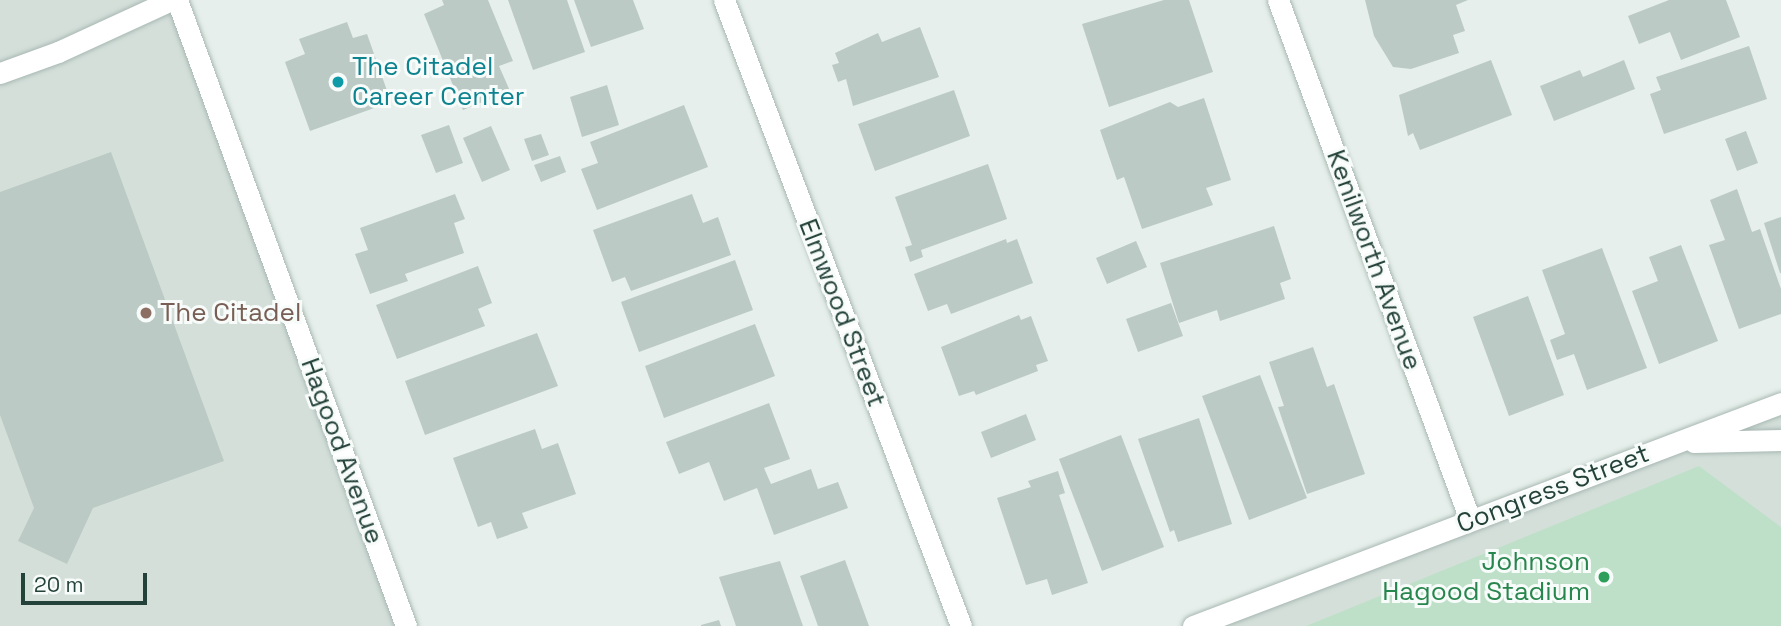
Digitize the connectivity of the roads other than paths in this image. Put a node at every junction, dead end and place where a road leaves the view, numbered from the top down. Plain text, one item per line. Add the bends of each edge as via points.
1 (171, 0) edge
2 (177, 0) edge
3 (724, 0) edge
4 (1278, 0) edge
5 (0, 74) edge
6 (1781, 403) edge
7 (1678, 442) junction
8 (1777, 442) edge
9 (1470, 520) junction
10 (406, 626) edge
11 (961, 626) edge
12 (1194, 626) edge

1 - 5 street
2 - 10 street, Hagood Avenue
3 - 11 street, Elmwood Street
4 - 9 street, Kenilworth Avenue
6 - 7 street, Congress Street
7 - 8 street, Congress Street
7 - 9 street, Congress Street
9 - 12 street, Congress Street

